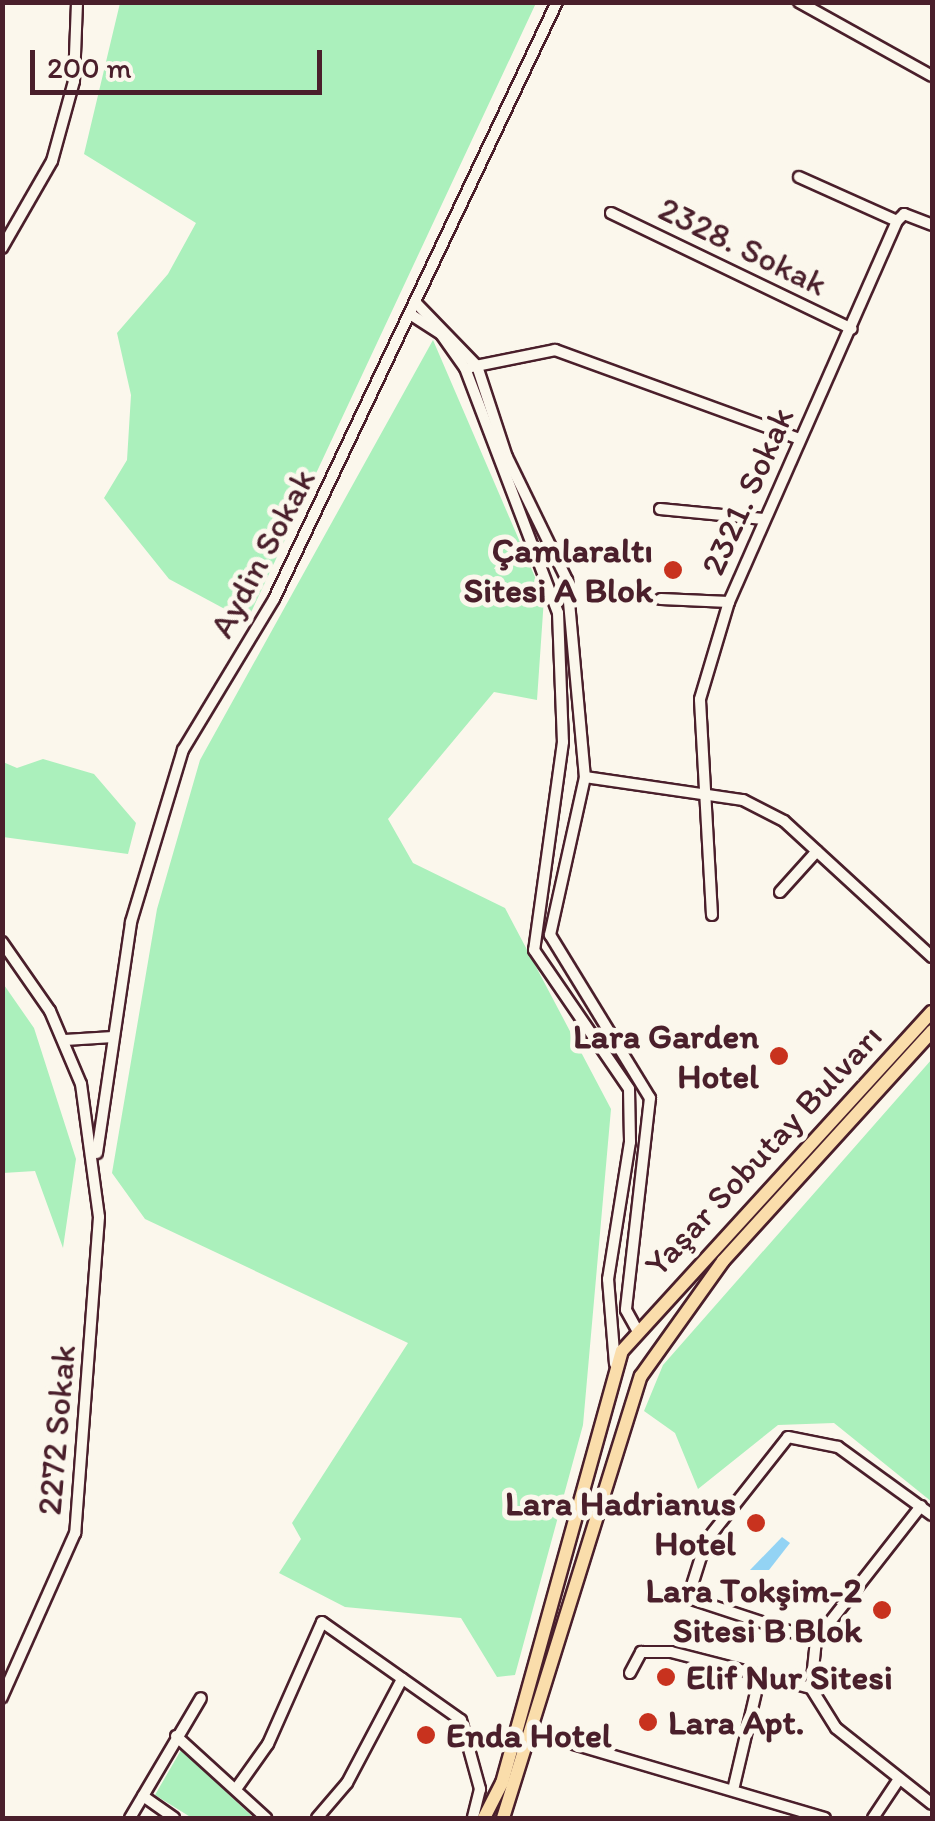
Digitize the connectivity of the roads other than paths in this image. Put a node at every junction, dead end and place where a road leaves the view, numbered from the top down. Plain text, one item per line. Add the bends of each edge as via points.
1 (77, 2) edge
2 (557, 2) edge
3 (798, 2) edge
4 (932, 76) edge
5 (799, 177) dead end
6 (611, 213) dead end
7 (897, 222) junction
8 (932, 225) edge
9 (2, 248) edge
10 (416, 302) junction
11 (410, 314) junction
12 (852, 328) junction
13 (471, 367) junction
14 (798, 439) junction
15 (660, 509) dead end
16 (764, 519) junction
17 (661, 600) dead end
18 (729, 602) junction
19 (585, 777) junction
20 (700, 796) junction
21 (817, 851) junction
22 (780, 892) dead end
23 (712, 915) dead end
24 (2, 942) edge
25 (932, 958) edge
26 (932, 1012) edge
27 (932, 1032) edge
28 (113, 1037) junction
29 (64, 1040) junction
30 (97, 1153) junction
31 (637, 1330) junction
32 (655, 1354) junction
33 (615, 1364) junction
34 (641, 1376) junction
35 (921, 1506) junction
36 (932, 1516) edge
37 (816, 1640) junction
38 (630, 1673) dead end
39 (760, 1675) junction
40 (402, 1679) junction
41 (811, 1688) junction
42 (2, 1697) edge
43 (200, 1698) dead end
44 (176, 1736) junction
45 (562, 1740) dead end
46 (899, 1779) junction
47 (734, 1786) junction
48 (236, 1789) junction
49 (143, 1796) junction
50 (932, 1804) edge
51 (505, 1815) edge
52 (130, 1818) edge
53 (174, 1818) edge
54 (266, 1818) edge
55 (317, 1818) edge
56 (472, 1818) edge
57 (484, 1818) edge
58 (826, 1818) edge
59 (873, 1818) edge

1 - 9 street via 74,80 52,162
2 - 10 street, Aydin Sokak
3 - 4 street
5 - 7 street
6 - 12 street, 2328. Sokak
7 - 8 street via 904,214
7 - 12 street, 2321. Sokak
10 - 11 street, Aydin Sokak
10 - 13 street
11 - 13 street via 441,334
11 - 28 street, Aydin Sokak via 274,599 183,750 150,845
12 - 14 street, 2321. Sokak
13 - 14 street via 555,350
13 - 19 street via 567,580
13 - 33 street via 558,614 563,742 534,950 628,1089 630,1142 608,1279
14 - 16 street, 2321. Sokak
15 - 16 street
16 - 18 street, 2321. Sokak
17 - 18 street
18 - 20 street, 2321. Sokak via 700,699
19 - 20 street
19 - 31 street via 550,935 650,1098 626,1310
20 - 21 street via 742,800
20 - 23 street, 2321. Sokak
21 - 22 street
21 - 25 street
24 - 29 street
26 - 31 main road, Yaşar Sobutay Bulvarı
27 - 32 main road via 723,1261
28 - 29 street
28 - 30 street, Aydin Sokak
29 - 30 street
30 - 42 street, 2272 Sokak via 76,1533
31 - 32 main road
31 - 33 main road, Yaşar Sobutay Bulvarı
32 - 34 main road
33 - 34 main road
33 - 57 main road, Yaşar Sobutay Bulvarı via 566,1564
34 - 51 main road
35 - 36 street
35 - 37 street
35 - 37 street via 838,1447 788,1437 706,1541 690,1606
37 - 41 street
38 - 39 street via 641,1652 672,1652
39 - 41 street
39 - 47 street
40 - 48 street via 322,1622 268,1744
40 - 55 street via 348,1783
40 - 56 street via 461,1720 480,1789
41 - 46 street via 836,1728
43 - 44 street
44 - 48 street
44 - 49 street
45 - 47 street
46 - 50 street
46 - 59 street
47 - 58 street
48 - 54 street
49 - 52 street
49 - 53 street

